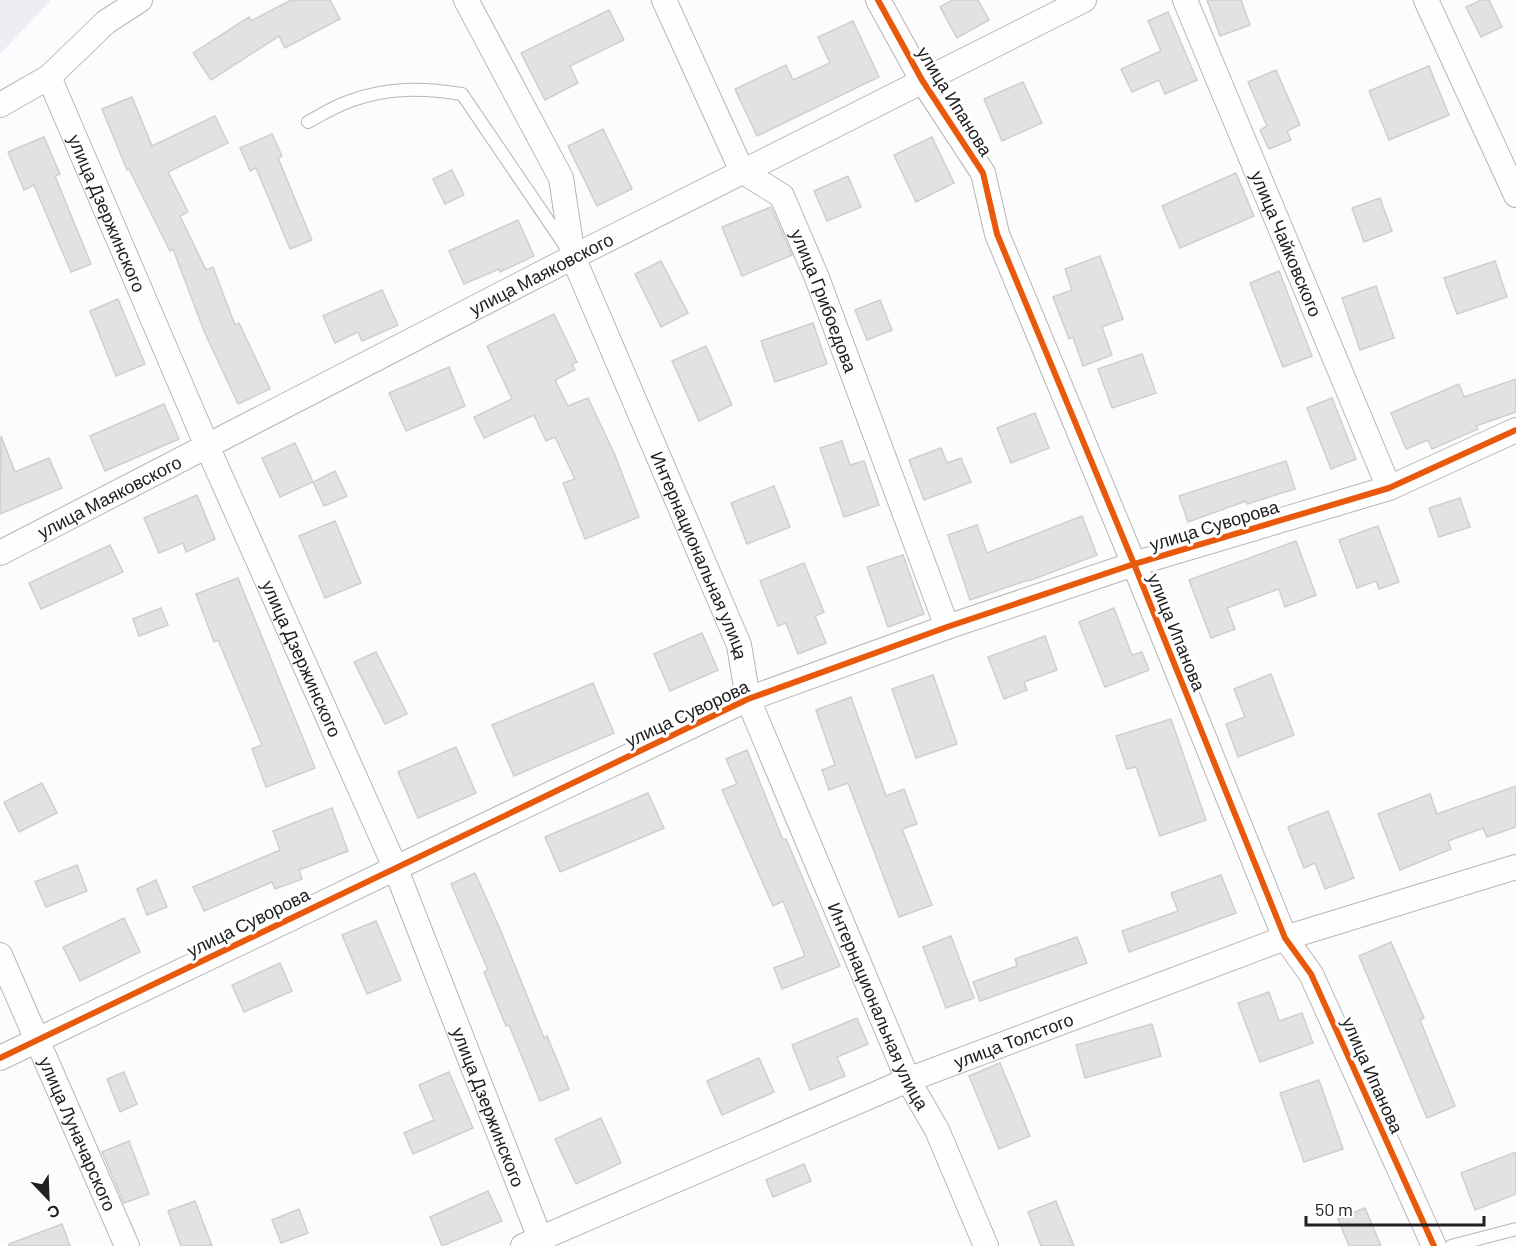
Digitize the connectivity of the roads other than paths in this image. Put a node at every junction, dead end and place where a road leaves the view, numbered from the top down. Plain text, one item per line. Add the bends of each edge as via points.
1 (140, 0) edge
2 (466, 0) edge
3 (664, 0) edge
4 (878, 0) edge
5 (1084, 0) edge
6 (1185, 0) edge
7 (1426, 0) edge
8 (49, 77) junction
9 (922, 80) junction
10 (0, 105) edge
11 (308, 122) dead end
12 (742, 171) junction
13 (1516, 195) edge
14 (573, 257) junction
15 (1516, 430) edge
16 (207, 446) junction
17 (1389, 488) junction
18 (0, 553) edge
19 (1134, 564) junction
20 (947, 627) junction
21 (748, 699) junction
22 (395, 867) junction
23 (1516, 867) edge
24 (1285, 939) junction
25 (0, 956) edge
26 (37, 1040) junction
27 (0, 1058) edge
28 (908, 1080) junction
29 (1516, 1229) edge
30 (536, 1243) edge
31 (128, 1246) edge
32 (986, 1246) edge
33 (1434, 1246) edge
34 (1451, 1246) edge

1 - 8 street via 106,22
2 - 14 street, Интернациональная улица via 561,178
3 - 12 street
4 - 9 street, улица Ипанова
5 - 9 street, улица Маяковского
6 - 17 street, улица Чайковского
7 - 13 street
8 - 10 street
8 - 16 street, улица Дзержинского
9 - 12 street, улица Маяковского
9 - 19 street, улица Ипанова via 983,173 997,234
11 - 14 lane via 350,101 396,89 462,94
12 - 14 street, улица Маяковского
12 - 20 street, улица Грибоедова via 782,196 817,278
14 - 16 street, улица Маяковского
14 - 21 street, Интернациональная улица via 739,645
15 - 17 street, улица Суворова
16 - 18 street, улица Маяковского
16 - 22 street, улица Дзержинского
17 - 19 street, улица Суворова
19 - 20 street, улица Суворова
19 - 24 street, улица Ипанова
20 - 21 street, улица Суворова
21 - 22 street, улица Суворова
21 - 28 street, Интернациональная улица
22 - 26 street, улица Суворова
22 - 30 street, улица Дзержинского
23 - 24 street, улица Толстого
24 - 28 street, улица Толстого
24 - 33 street, улица Ипанова via 1311,974
25 - 26 street, улица Луначарского
26 - 27 street, улица Суворова
26 - 31 street, улица Луначарского
28 - 30 street, улица Толстого
28 - 32 street, Интернациональная улица via 937,1130
29 - 34 lane

